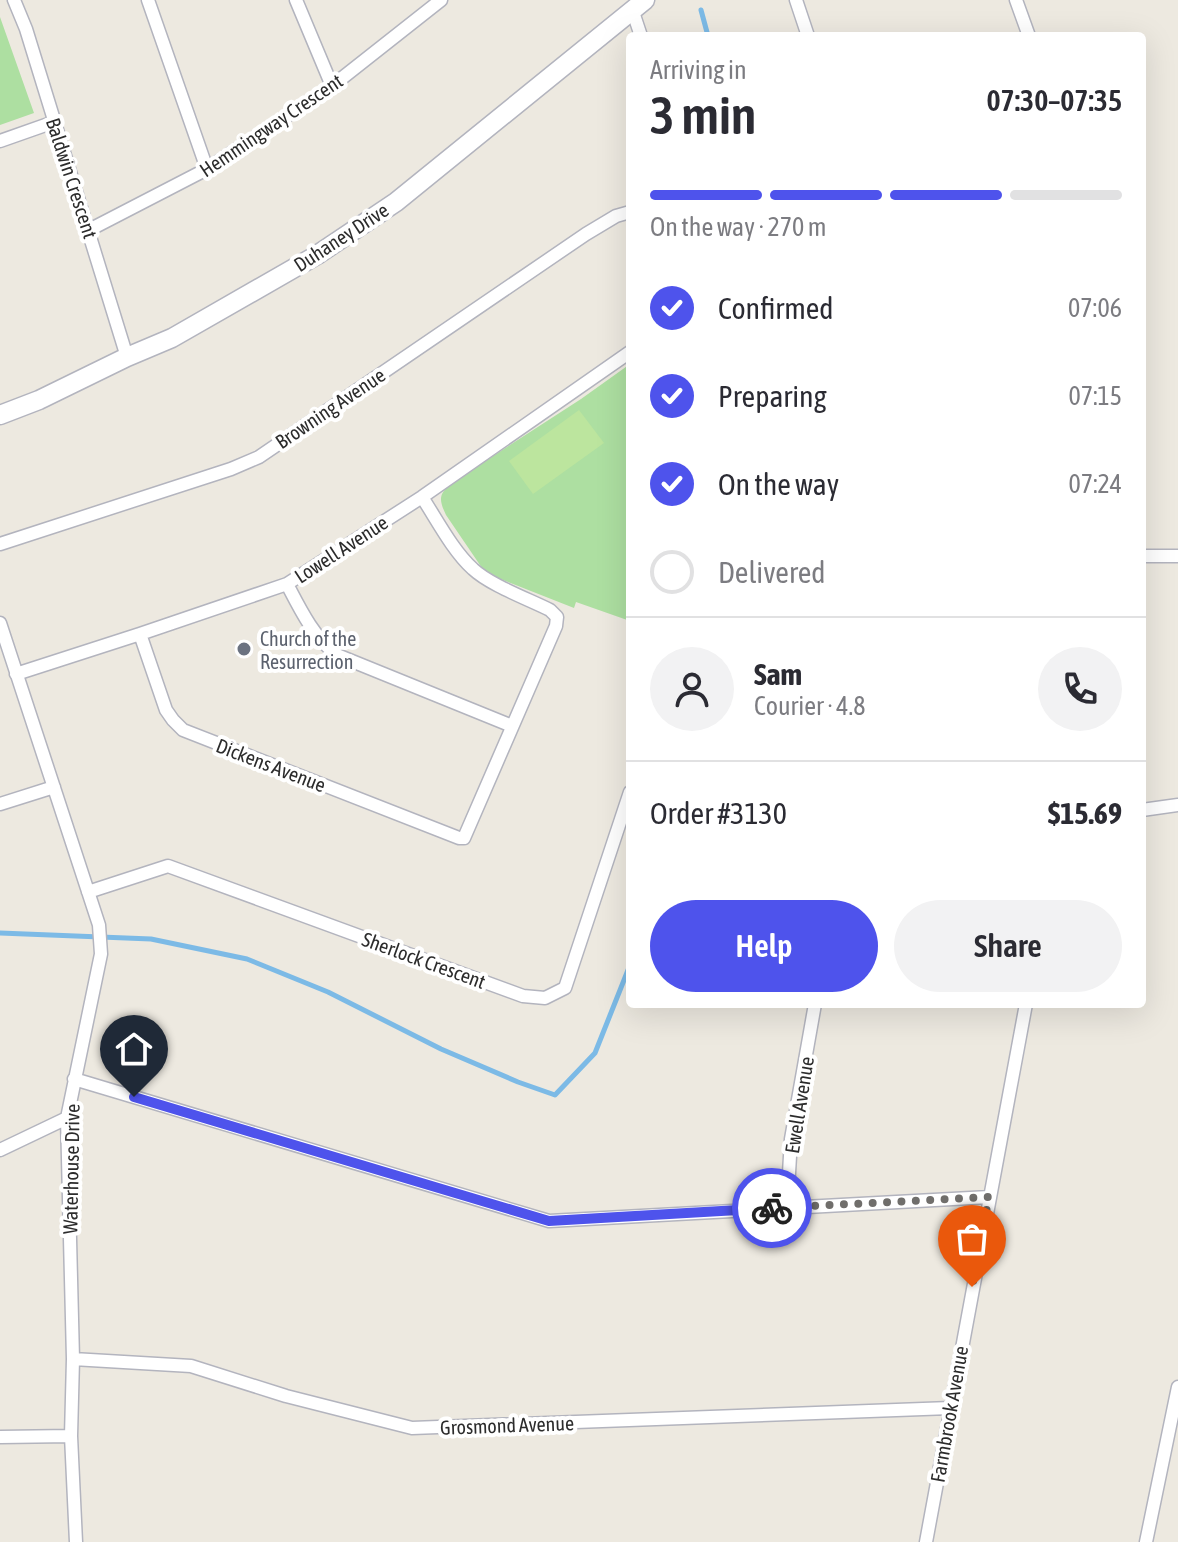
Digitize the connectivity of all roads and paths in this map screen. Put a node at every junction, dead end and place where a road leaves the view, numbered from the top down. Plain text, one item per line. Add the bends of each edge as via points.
1 (14, 0) edge
2 (148, 0) edge
3 (296, 0) edge
4 (420, 0) edge
5 (441, 0) edge
6 (796, 0) edge
7 (1016, 0) edge
8 (638, 5) edge
9 (425, 13) junction
10 (641, 32) edge
11 (807, 32) edge
12 (1028, 32) edge
13 (332, 86) junction
14 (54, 122) junction
15 (0, 141) edge
16 (207, 169) junction
17 (626, 213) edge
18 (89, 230) junction
19 (626, 355) edge
20 (127, 357) junction
21 (0, 415) edge
22 (422, 497) junction
23 (0, 544) edge
24 (1146, 556) edge
25 (1178, 556) edge
26 (287, 584) junction
27 (0, 623) edge
28 (140, 634) junction
29 (16, 674) junction
30 (512, 726) junction
31 (54, 787) junction
32 (0, 804) edge
33 (626, 804) edge
34 (1178, 805) edge
35 (1146, 809) edge
36 (88, 892) junction
37 (814, 1008) edge
38 (1025, 1008) edge
39 (74, 1079) junction
40 (67, 1118) junction
41 (0, 1150) edge
42 (989, 1197) junction
43 (787, 1207) junction
44 (73, 1359) junction
45 (1178, 1391) edge
46 (950, 1408) junction
47 (71, 1436) junction
48 (0, 1437) edge
49 (76, 1542) edge
50 (926, 1542) edge
51 (1146, 1542) edge

1 - 14 street, Baldwin Crescent
2 - 16 street
3 - 13 street
4 - 9 street
5 - 9 street, Hemmingway Crescent
6 - 11 street
7 - 12 street
8 - 10 street
8 - 20 street, Duhaney Drive via 396,202 317,255 172,338
9 - 13 street, Hemmingway Crescent
13 - 16 street, Hemmingway Crescent
14 - 15 street
14 - 18 street, Baldwin Crescent
16 - 18 street, Hemmingway Crescent
17 - 23 street, Browning Avenue via 586,234 259,457
18 - 20 street, Baldwin Crescent
19 - 22 street, Lowell Avenue
20 - 21 street, Duhaney Drive
22 - 26 street, Lowell Avenue
22 - 30 street via 473,570 557,617
24 - 25 street
26 - 28 street, Lowell Avenue
26 - 30 street via 324,646 337,655
27 - 29 street, Waterhouse Drive
28 - 29 street, Lowell Avenue
28 - 30 street, Dickens Avenue via 166,710 183,730 459,838 468,833
29 - 31 street, Waterhouse Drive
31 - 32 street
31 - 36 street, Waterhouse Drive
33 - 36 street, Sherlock Crescent via 565,988 545,998 523,996 168,866
34 - 35 street
36 - 39 street, Waterhouse Drive via 101,954
37 - 43 street, Ewell Avenue via 791,1139
38 - 42 street, Farmbrook Avenue
39 - 40 street, Waterhouse Drive
39 - 43 street via 549,1221
40 - 41 street
40 - 44 street, Waterhouse Drive
42 - 43 street
42 - 46 street, Farmbrook Avenue
44 - 46 street, Grosmond Avenue via 191,1366 412,1428
44 - 47 street, Waterhouse Drive
45 - 51 street
46 - 50 street, Farmbrook Avenue
47 - 48 street
47 - 49 street, Waterhouse Drive

